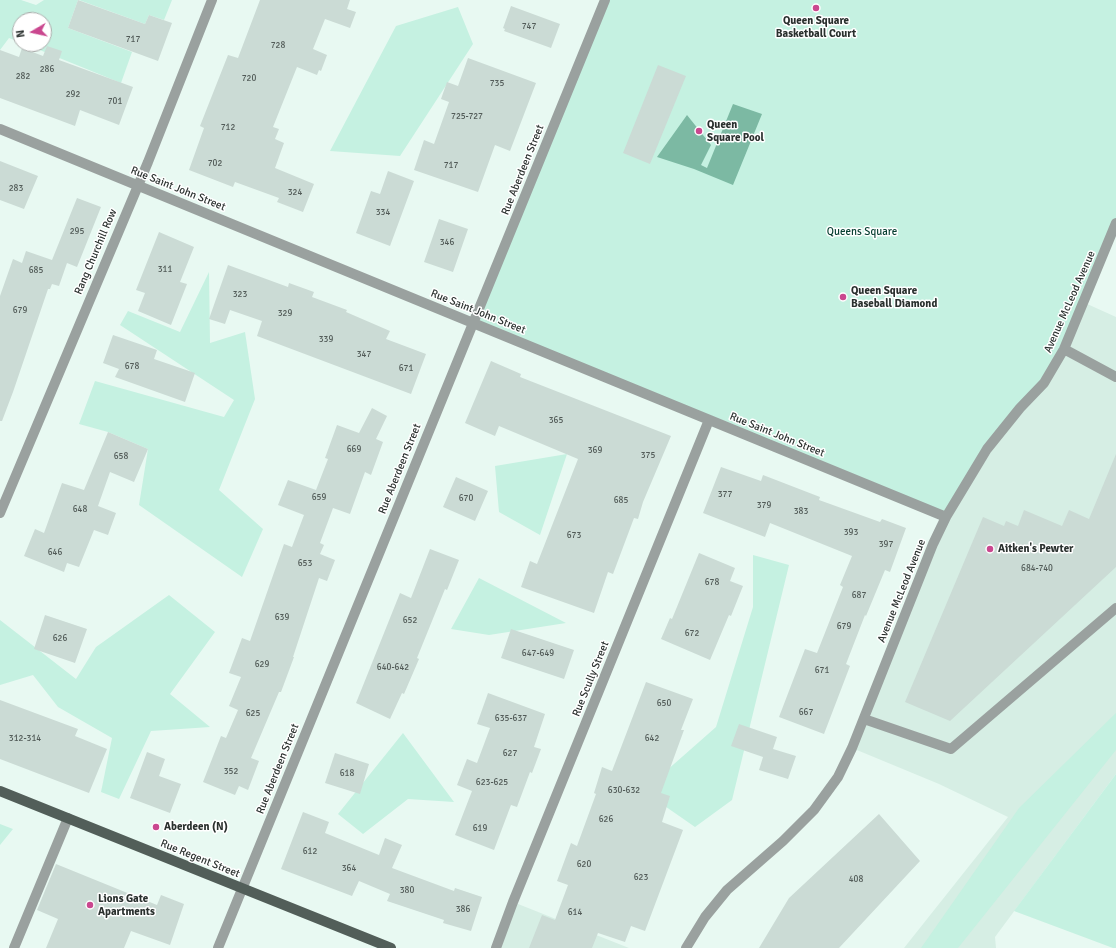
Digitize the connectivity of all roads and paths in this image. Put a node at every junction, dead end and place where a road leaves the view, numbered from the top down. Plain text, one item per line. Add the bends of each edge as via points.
1 (212, 0) edge
2 (605, 0) edge
3 (0, 129) edge
4 (137, 185) junction
5 (1116, 223) edge
6 (473, 323) junction
7 (1064, 349) junction
8 (1116, 377) edge
9 (709, 420) junction
10 (0, 513) edge
11 (946, 517) junction
12 (1116, 608) edge
13 (864, 719) junction
14 (0, 791) edge
15 (68, 818) junction
16 (242, 889) junction
17 (14, 948) edge
18 (218, 948) edge
19 (391, 948) edge
20 (496, 948) edge
21 (686, 948) edge

1 - 4 street, Rang Churchill Row
2 - 6 street, Rue Aberdeen Street
3 - 4 street, Rue Saint John Street
4 - 6 street, Rue Saint John Street
4 - 10 street, Rang Churchill Row
5 - 7 street, Avenue McLeod Avenue
6 - 9 street, Rue Saint John Street
6 - 16 street, Rue Aberdeen Street
7 - 8 street
7 - 11 street, Avenue McLeod Avenue via 1044,383 987,449
9 - 11 street, Rue Saint John Street
9 - 20 street, Rue Scully Street
11 - 13 street, Avenue McLeod Avenue
12 - 13 street via 952,750
13 - 21 street, Avenue McLeod Avenue via 838,777 814,810 727,890 705,917
14 - 15 main road, Rue Regent Street
15 - 16 main road, Rue Regent Street
15 - 17 street
16 - 18 street, Rue Aberdeen Street
16 - 19 main road, Rue Regent Street

